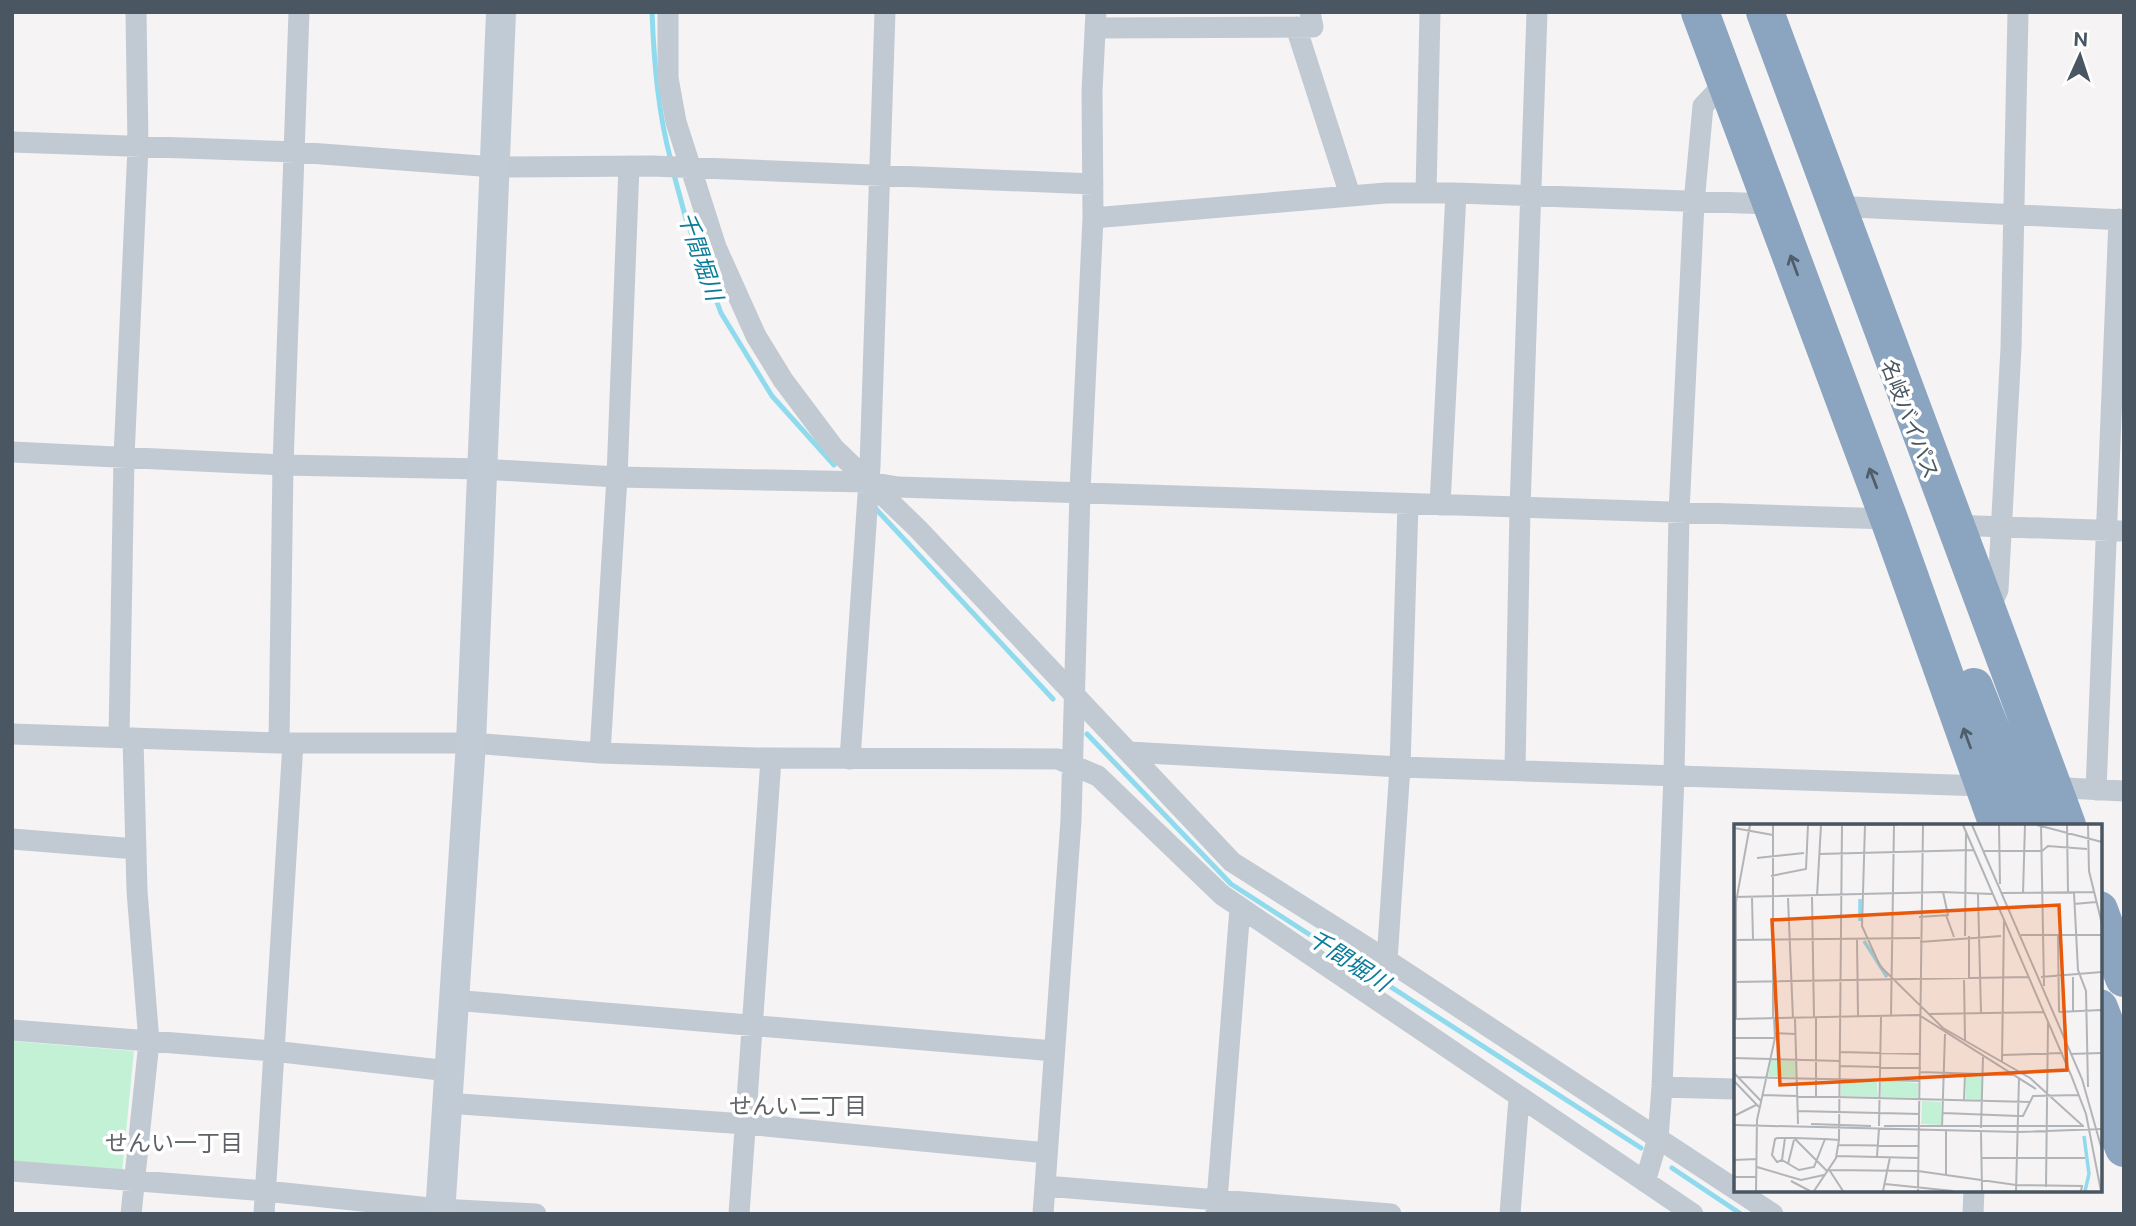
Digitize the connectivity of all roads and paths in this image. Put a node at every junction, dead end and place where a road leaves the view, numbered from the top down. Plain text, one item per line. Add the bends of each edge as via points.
1 (136, 12) edge
2 (299, 12) edge
3 (501, 12) edge
4 (668, 12) edge
5 (885, 12) edge
6 (1430, 12) edge
7 (1537, 12) edge
8 (1700, 12) edge
9 (1760, 12) edge
10 (1765, 12) edge
11 (2018, 12) edge
12 (1303, 19) edge
13 (1095, 20) edge
14 (1726, 82) junction
15 (12, 142) edge
16 (138, 147) junction
17 (296, 152) junction
18 (629, 166) junction
19 (494, 167) junction
20 (686, 167) junction
21 (881, 176) junction
22 (1093, 184) junction
23 (1426, 193) junction
24 (1455, 193) junction
25 (1350, 195) junction
26 (1530, 196) junction
27 (1694, 203) junction
28 (1771, 204) junction
29 (1828, 206) junction
30 (2014, 216) junction
31 (1093, 218) junction
32 (2121, 219) edge
33 (12, 452) edge
34 (124, 457) junction
35 (283, 464) junction
36 (482, 469) junction
37 (617, 477) junction
38 (869, 482) junction
39 (1080, 491) junction
40 (1408, 504) junction
41 (1440, 505) junction
42 (1520, 508) junction
43 (1679, 512) junction
44 (1889, 519) junction
45 (1950, 524) junction
46 (2000, 527) junction
47 (2116, 531) edge
48 (1986, 618) junction
49 (1073, 693) junction
50 (12, 734) edge
51 (126, 738) junction
52 (286, 743) junction
53 (471, 744) junction
54 (1129, 752) junction
55 (600, 753) junction
56 (771, 759) junction
57 (850, 759) junction
58 (1072, 765) junction
59 (1400, 767) junction
60 (1515, 769) junction
61 (1674, 775) junction
62 (1984, 786) junction
63 (2047, 787) junction
64 (2096, 790) junction
65 (2124, 791) edge
66 (1998, 824) edge
67 (2029, 824) edge
68 (2061, 824) edge
69 (2067, 824) edge
70 (12, 839) edge
71 (136, 849) junction
72 (1240, 908) junction
73 (2101, 915) edge
74 (2101, 932) edge
75 (1387, 960) junction
76 (2124, 978) edge
77 (2124, 995) edge
78 (453, 1000) junction
79 (752, 1025) junction
80 (2101, 1028) edge
81 (12, 1030) edge
82 (149, 1042) junction
83 (273, 1051) junction
84 (1054, 1051) junction
85 (449, 1071) junction
86 (1662, 1087) junction
87 (2107, 1089) edge
88 (1734, 1090) edge
89 (1519, 1098) junction
90 (446, 1103) junction
91 (745, 1124) junction
92 (1657, 1138) junction
93 (2124, 1148) edge
94 (1047, 1153) junction
95 (12, 1171) edge
96 (134, 1181) junction
97 (1646, 1182) junction
98 (1045, 1186) junction
99 (1734, 1188) edge
100 (265, 1191) junction
101 (1738, 1191) edge
102 (1974, 1191) edge
103 (1217, 1207) edge
104 (440, 1211) edge
105 (1380, 1213) edge
106 (131, 1214) edge
107 (264, 1214) edge
108 (536, 1214) edge
109 (739, 1214) edge
110 (1043, 1214) edge
111 (1510, 1214) edge
112 (1693, 1214) edge
113 (1773, 1214) edge
114 (1973, 1214) edge

1 - 16 street
2 - 17 street
3 - 19 street
4 - 20 street via 668,78
5 - 21 street
6 - 23 street
7 - 26 street
8 - 14 highway
9 - 29 highway, 名岐バイパス
10 - 69 highway
11 - 30 street
12 - 13 street
12 - 25 street
13 - 22 street
14 - 27 street via 1703,106
14 - 28 highway
15 - 16 street
16 - 17 street
16 - 34 street
17 - 19 street
17 - 35 street
18 - 19 street
18 - 20 street
18 - 37 street
19 - 36 street
20 - 21 street
20 - 38 street via 756,336 834,447
21 - 22 street
21 - 38 street
22 - 31 street
23 - 24 street
23 - 25 street
24 - 26 street
24 - 41 street
25 - 31 street
26 - 27 street
26 - 42 street
27 - 28 street
27 - 43 street
44 -> 28 highway
29 - 30 street
29 - 45 highway, 名岐バイパス
30 - 32 street
30 - 46 street
31 - 39 street
32 - 47 street
33 - 34 street
34 - 35 street
34 - 51 street
35 - 36 street
35 - 52 street
36 - 37 street
36 - 53 street
37 - 38 street
37 - 55 street
38 - 39 street via 898,487
38 - 49 street
38 - 57 street
39 - 40 street
39 - 49 street
40 - 41 street
40 - 59 street
41 - 42 street
42 - 43 street
42 - 60 street
43 - 44 street
43 - 61 street
62 -> 44 highway
44 - 67 highway via 1926,574
45 - 46 street
45 - 48 highway, 名岐バイパス
46 - 47 street
46 - 48 street via 1998,590
47 - 64 street
48 - 63 highway, 名岐バイパス
49 - 54 street
49 - 58 street
50 - 51 street
51 - 52 street
51 - 71 street
52 - 53 street
52 - 83 street
53 - 55 street
53 - 78 street
54 - 59 street
54 - 75 street via 1232,862
55 - 56 street
56 - 57 street
56 - 79 street
57 - 58 street via 1058,759
58 - 72 street via 1098,776
58 - 84 street
59 - 60 street
59 - 75 street
60 - 61 street
61 - 62 street
61 - 86 street
62 - 66 highway
63 - 64 street
63 - 68 highway, 名岐バイパス
64 - 65 street
70 - 71 street
71 - 82 street
72 - 89 street
72 - 103 street
73 - 76 highway
74 - 77 highway
75 - 92 street
78 - 79 street
78 - 85 street
79 - 84 street
79 - 91 street
80 - 87 highway
81 - 82 street
82 - 83 street
82 - 96 street
83 - 85 street
83 - 100 street
84 - 94 street
85 - 90 street
86 - 88 street
86 - 92 street
87 - 93 highway
89 - 97 street
89 - 111 street
90 - 91 street
90 - 104 street
91 - 94 street
91 - 109 street
92 - 97 street
92 - 99 street
94 - 98 street
95 - 96 street
96 - 100 street
96 - 106 street
97 - 112 street
98 - 103 street
98 - 110 street
100 - 104 street
100 - 107 street
101 - 113 street
102 - 114 street
103 - 105 street
104 - 108 street

